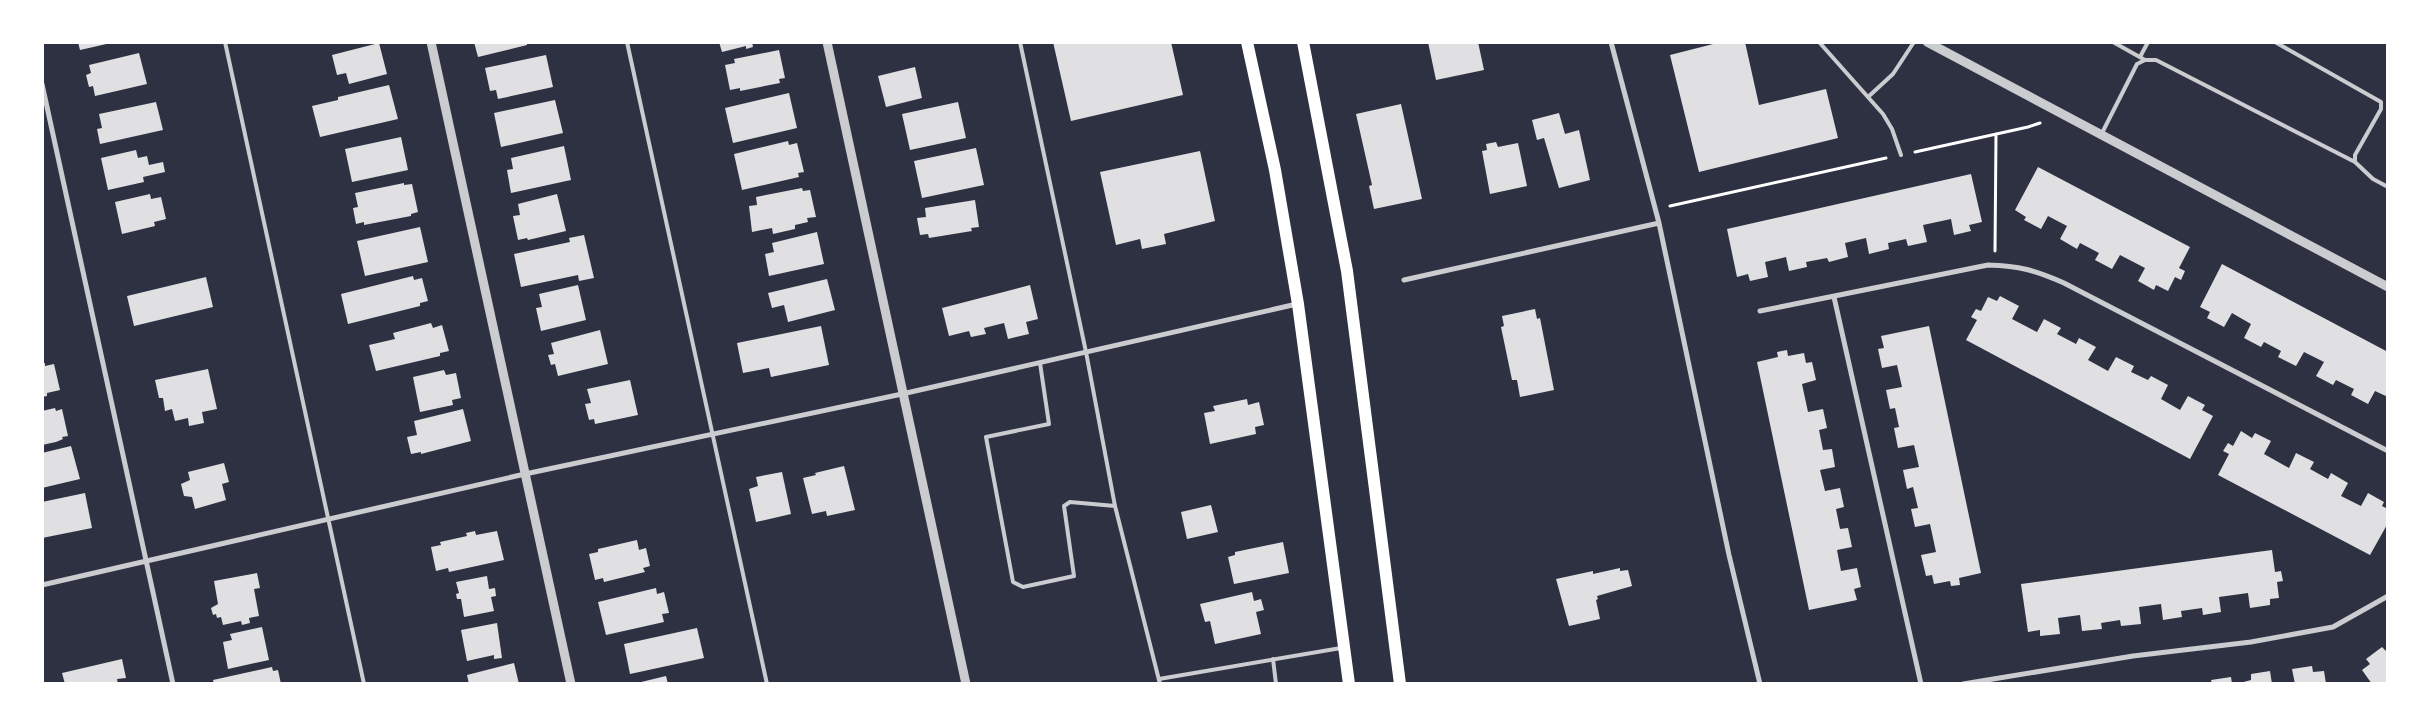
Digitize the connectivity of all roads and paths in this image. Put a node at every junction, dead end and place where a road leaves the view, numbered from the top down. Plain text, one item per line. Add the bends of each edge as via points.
1 (225, 42) edge
2 (431, 42) edge
3 (627, 42) edge
4 (827, 42) edge
5 (1020, 42) edge
6 (1247, 42) edge
7 (1303, 42) edge
8 (1610, 42) edge
9 (1818, 42) edge
10 (1914, 42) edge
11 (1927, 42) edge
12 (2113, 42) edge
13 (2148, 42) edge
14 (2275, 42) edge
15 (2140, 57) junction
16 (2145, 60) junction
17 (42, 84) edge
18 (1868, 97) junction
19 (2053, 109) junction
20 (1996, 134) junction
21 (2101, 134) junction
22 (1901, 155) junction
23 (2355, 162) junction
24 (2388, 187) edge
25 (1655, 210) junction
26 (1659, 223) junction
27 (1995, 265) junction
28 (1404, 280) dead end
29 (2388, 286) edge
30 (1834, 296) junction
31 (1298, 304) junction
32 (1760, 311) dead end
33 (1086, 352) junction
34 (1040, 363) junction
35 (902, 394) junction
36 (713, 434) junction
37 (2388, 451) edge
38 (525, 474) junction
39 (1115, 506) junction
40 (328, 519) junction
41 (146, 560) junction
42 (42, 585) edge
43 (2388, 596) edge
44 (1344, 647) junction
45 (1273, 659) junction
46 (1159, 681) edge
47 (173, 684) edge
48 (364, 684) edge
49 (571, 684) edge
50 (767, 684) edge
51 (966, 684) edge
52 (1276, 684) edge
53 (1349, 684) edge
54 (1400, 684) edge
55 (1760, 684) edge
56 (1921, 684) edge
57 (1963, 684) edge

1 - 40 lane
2 - 38 street
3 - 36 lane
4 - 35 street
5 - 33 lane
6 - 31 main road
7 - 54 main road via 1347,271
8 - 25 street
9 - 18 lane
10 - 18 lane via 1893,74
11 - 19 street
12 - 15 lane
13 - 15 lane
14 - 23 lane via 2381,102 2381,109 2355,155
15 - 16 lane
16 - 21 lane via 2137,64
16 - 23 lane via 2156,60
17 - 41 street
18 - 22 lane via 1892,129
19 - 20 path via 2041,122
19 - 21 street
20 - 22 path
20 - 27 path
21 - 29 street
22 - 25 path
23 - 24 lane via 2373,179
25 - 26 street
26 - 28 street
26 - 55 street via 1729,555
27 - 30 street
27 - 37 street via 2030,269 2064,283
30 - 32 street
30 - 56 street
31 - 33 street
31 - 44 main road
33 - 34 street
33 - 39 lane
34 - 35 street
34 - 39 lane via 1048,424 986,437 1014,582 1023,587 1074,576 1064,506 1070,502
35 - 36 street
35 - 51 street
36 - 38 street
36 - 50 lane
38 - 40 street
38 - 49 street
39 - 46 lane
40 - 41 street
40 - 48 lane
41 - 42 street
41 - 47 street
43 - 57 street via 2333,627
44 - 45 lane
44 - 53 main road
45 - 46 lane
45 - 52 lane

